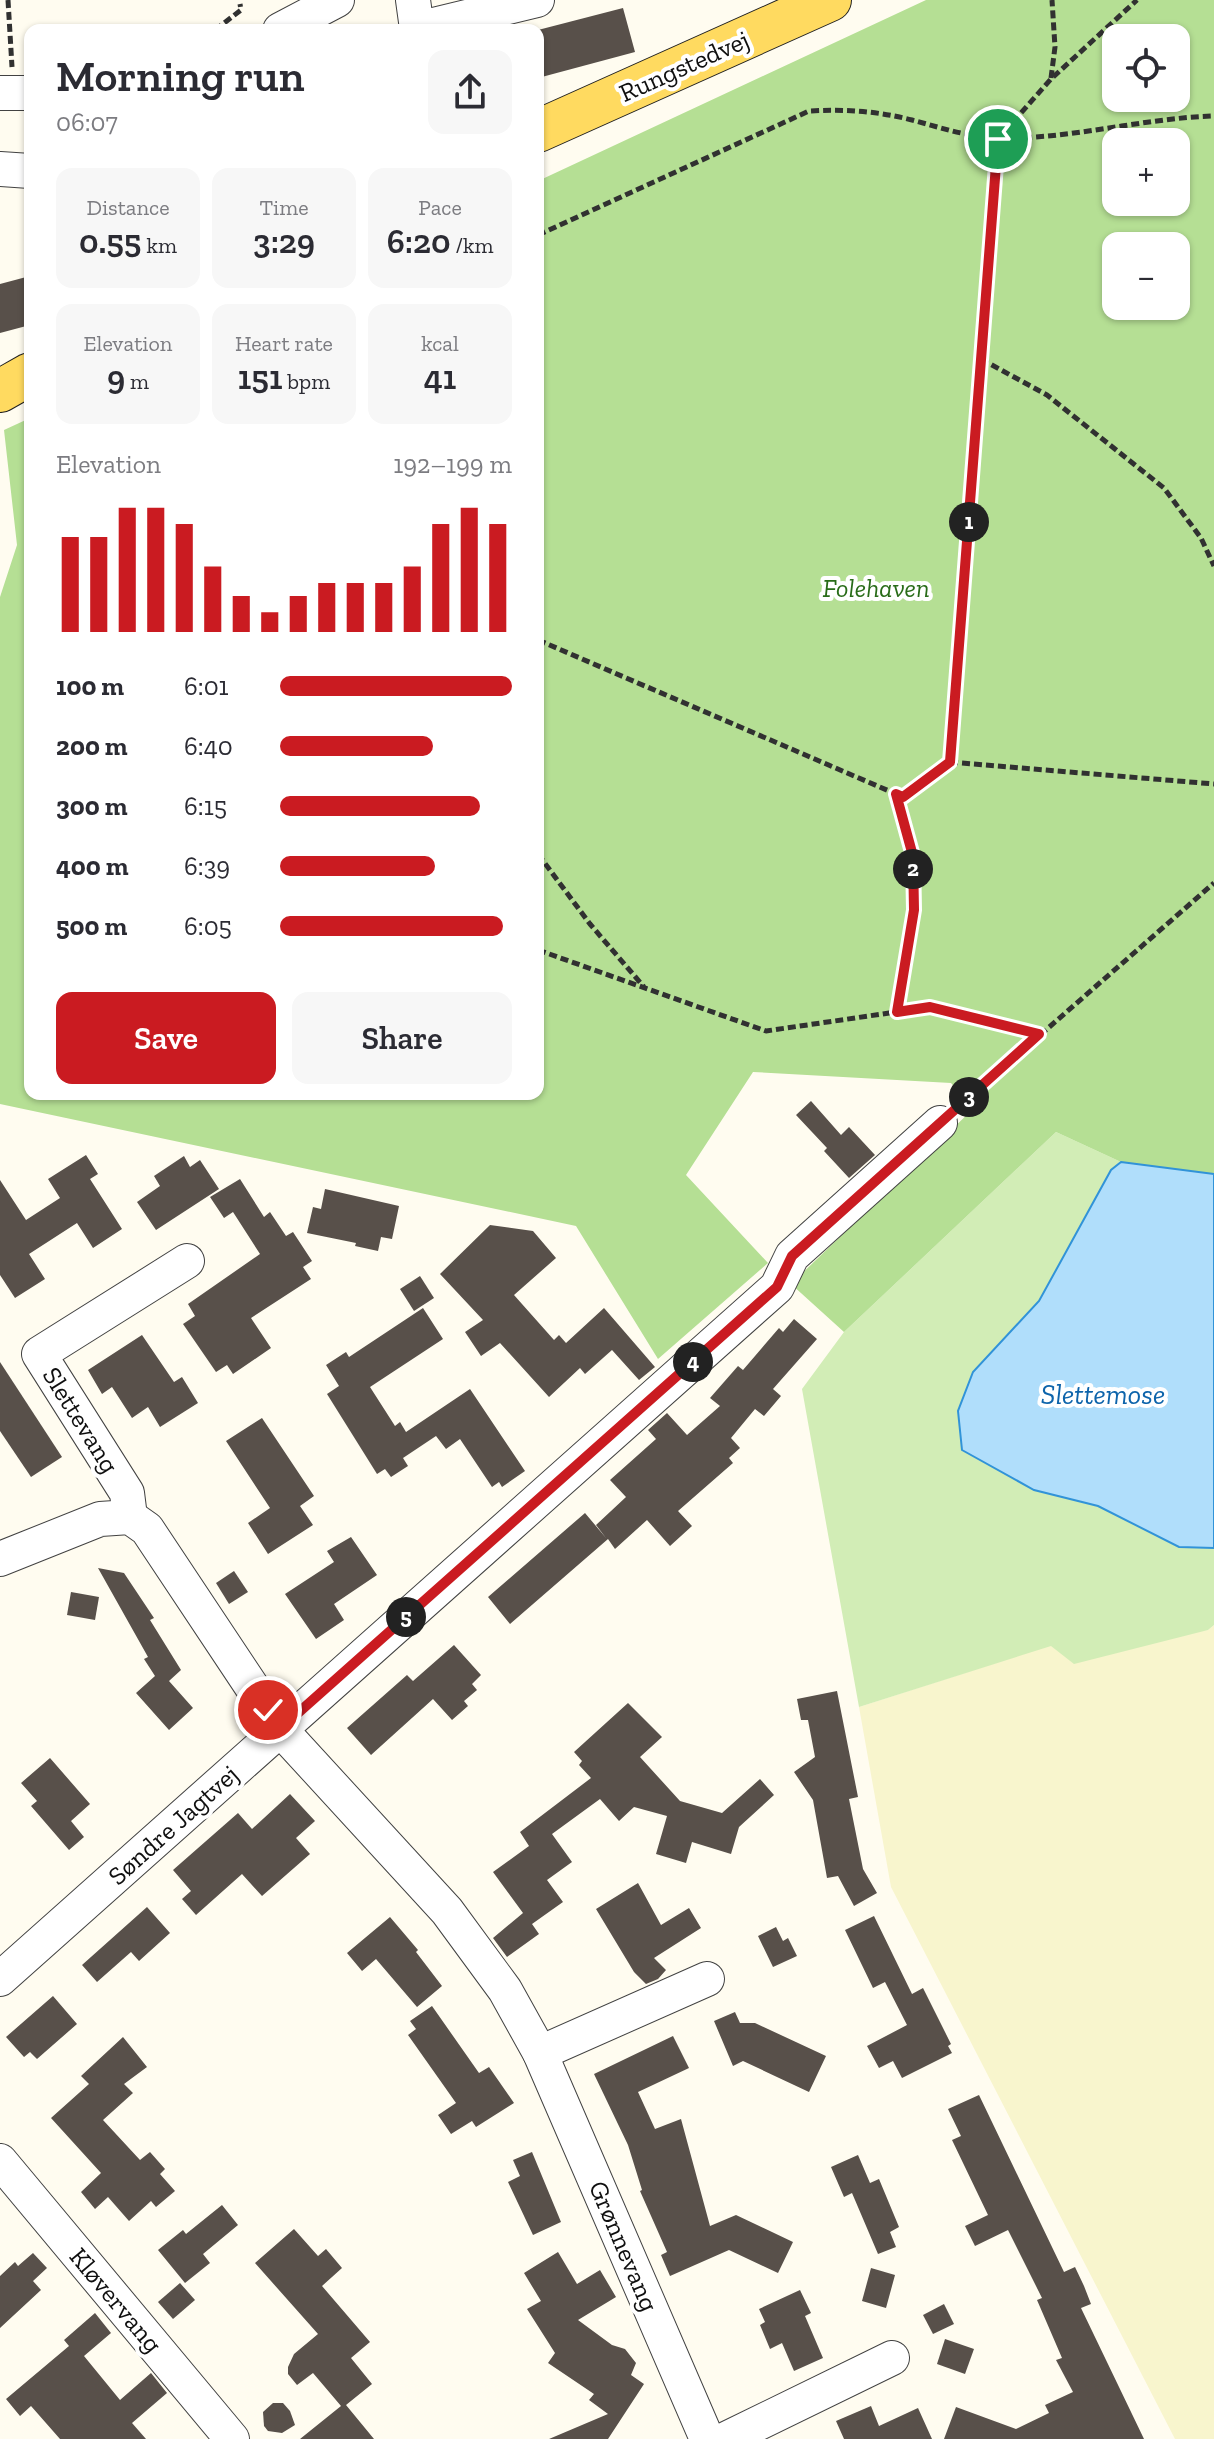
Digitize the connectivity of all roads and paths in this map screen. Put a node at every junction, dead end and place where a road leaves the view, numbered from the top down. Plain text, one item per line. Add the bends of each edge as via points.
1 (8, 0) edge
2 (337, 0) edge
3 (413, 0) edge
4 (537, 0) edge
5 (830, 0) edge
6 (1052, 0) edge
7 (1137, 0) edge
8 (240, 4) dead end
9 (223, 24) edge
10 (291, 24) edge
11 (416, 24) edge
12 (438, 24) edge
13 (1051, 79) junction
14 (14, 84) edge
15 (1214, 116) edge
16 (544, 128) edge
17 (998, 139) junction
18 (0, 169) edge
19 (24, 171) edge
20 (544, 232) edge
21 (981, 359) junction
22 (24, 377) edge
23 (0, 391) edge
24 (1214, 566) edge
25 (544, 643) edge
26 (950, 762) junction
27 (1214, 784) edge
28 (896, 794) junction
29 (544, 862) edge
30 (1214, 883) edge
31 (544, 952) edge
32 (644, 988) junction
33 (897, 1012) junction
34 (1039, 1034) junction
35 (940, 1123) joint
36 (187, 1261) dead end
37 (130, 1517) junction
38 (0, 1559) edge
39 (280, 1729) junction
40 (0, 1979) edge
41 (707, 1979) dead end
42 (540, 2053) junction
43 (0, 2161) edge
44 (892, 2358) dead end
45 (232, 2439) edge
46 (707, 2439) edge
47 (726, 2439) edge

1 - 14 path
2 - 10 street
3 - 11 street
4 - 12 street
5 - 16 main road, Rungstedvej
6 - 13 path
7 - 13 path
8 - 9 path via 241,10
13 - 17 path
15 - 17 path
17 - 20 path via 875,112 809,111
17 - 21 path
18 - 19 street
21 - 24 path via 1047,395 1164,488 1201,538
21 - 26 path
22 - 23 main road
25 - 28 path
26 - 27 path
26 - 28 path via 903,797
28 - 33 path via 913,856 914,910
29 - 32 path
30 - 34 path
31 - 32 path
32 - 33 path via 766,1031
33 - 34 path via 930,1007
34 - 35 path
35 - 39 street, Søndre Jagtvej via 792,1256 777,1287
36 - 37 street, Slettevang via 39,1354 127,1493
37 - 38 street via 100,1519
37 - 39 street, Slettevang via 147,1529
39 - 40 street, Søndre Jagtvej
39 - 42 street, Grønnevang via 447,1911 505,1990
41 - 42 street
42 - 46 street, Grønnevang
43 - 45 street, Kløvervang
44 - 47 street

